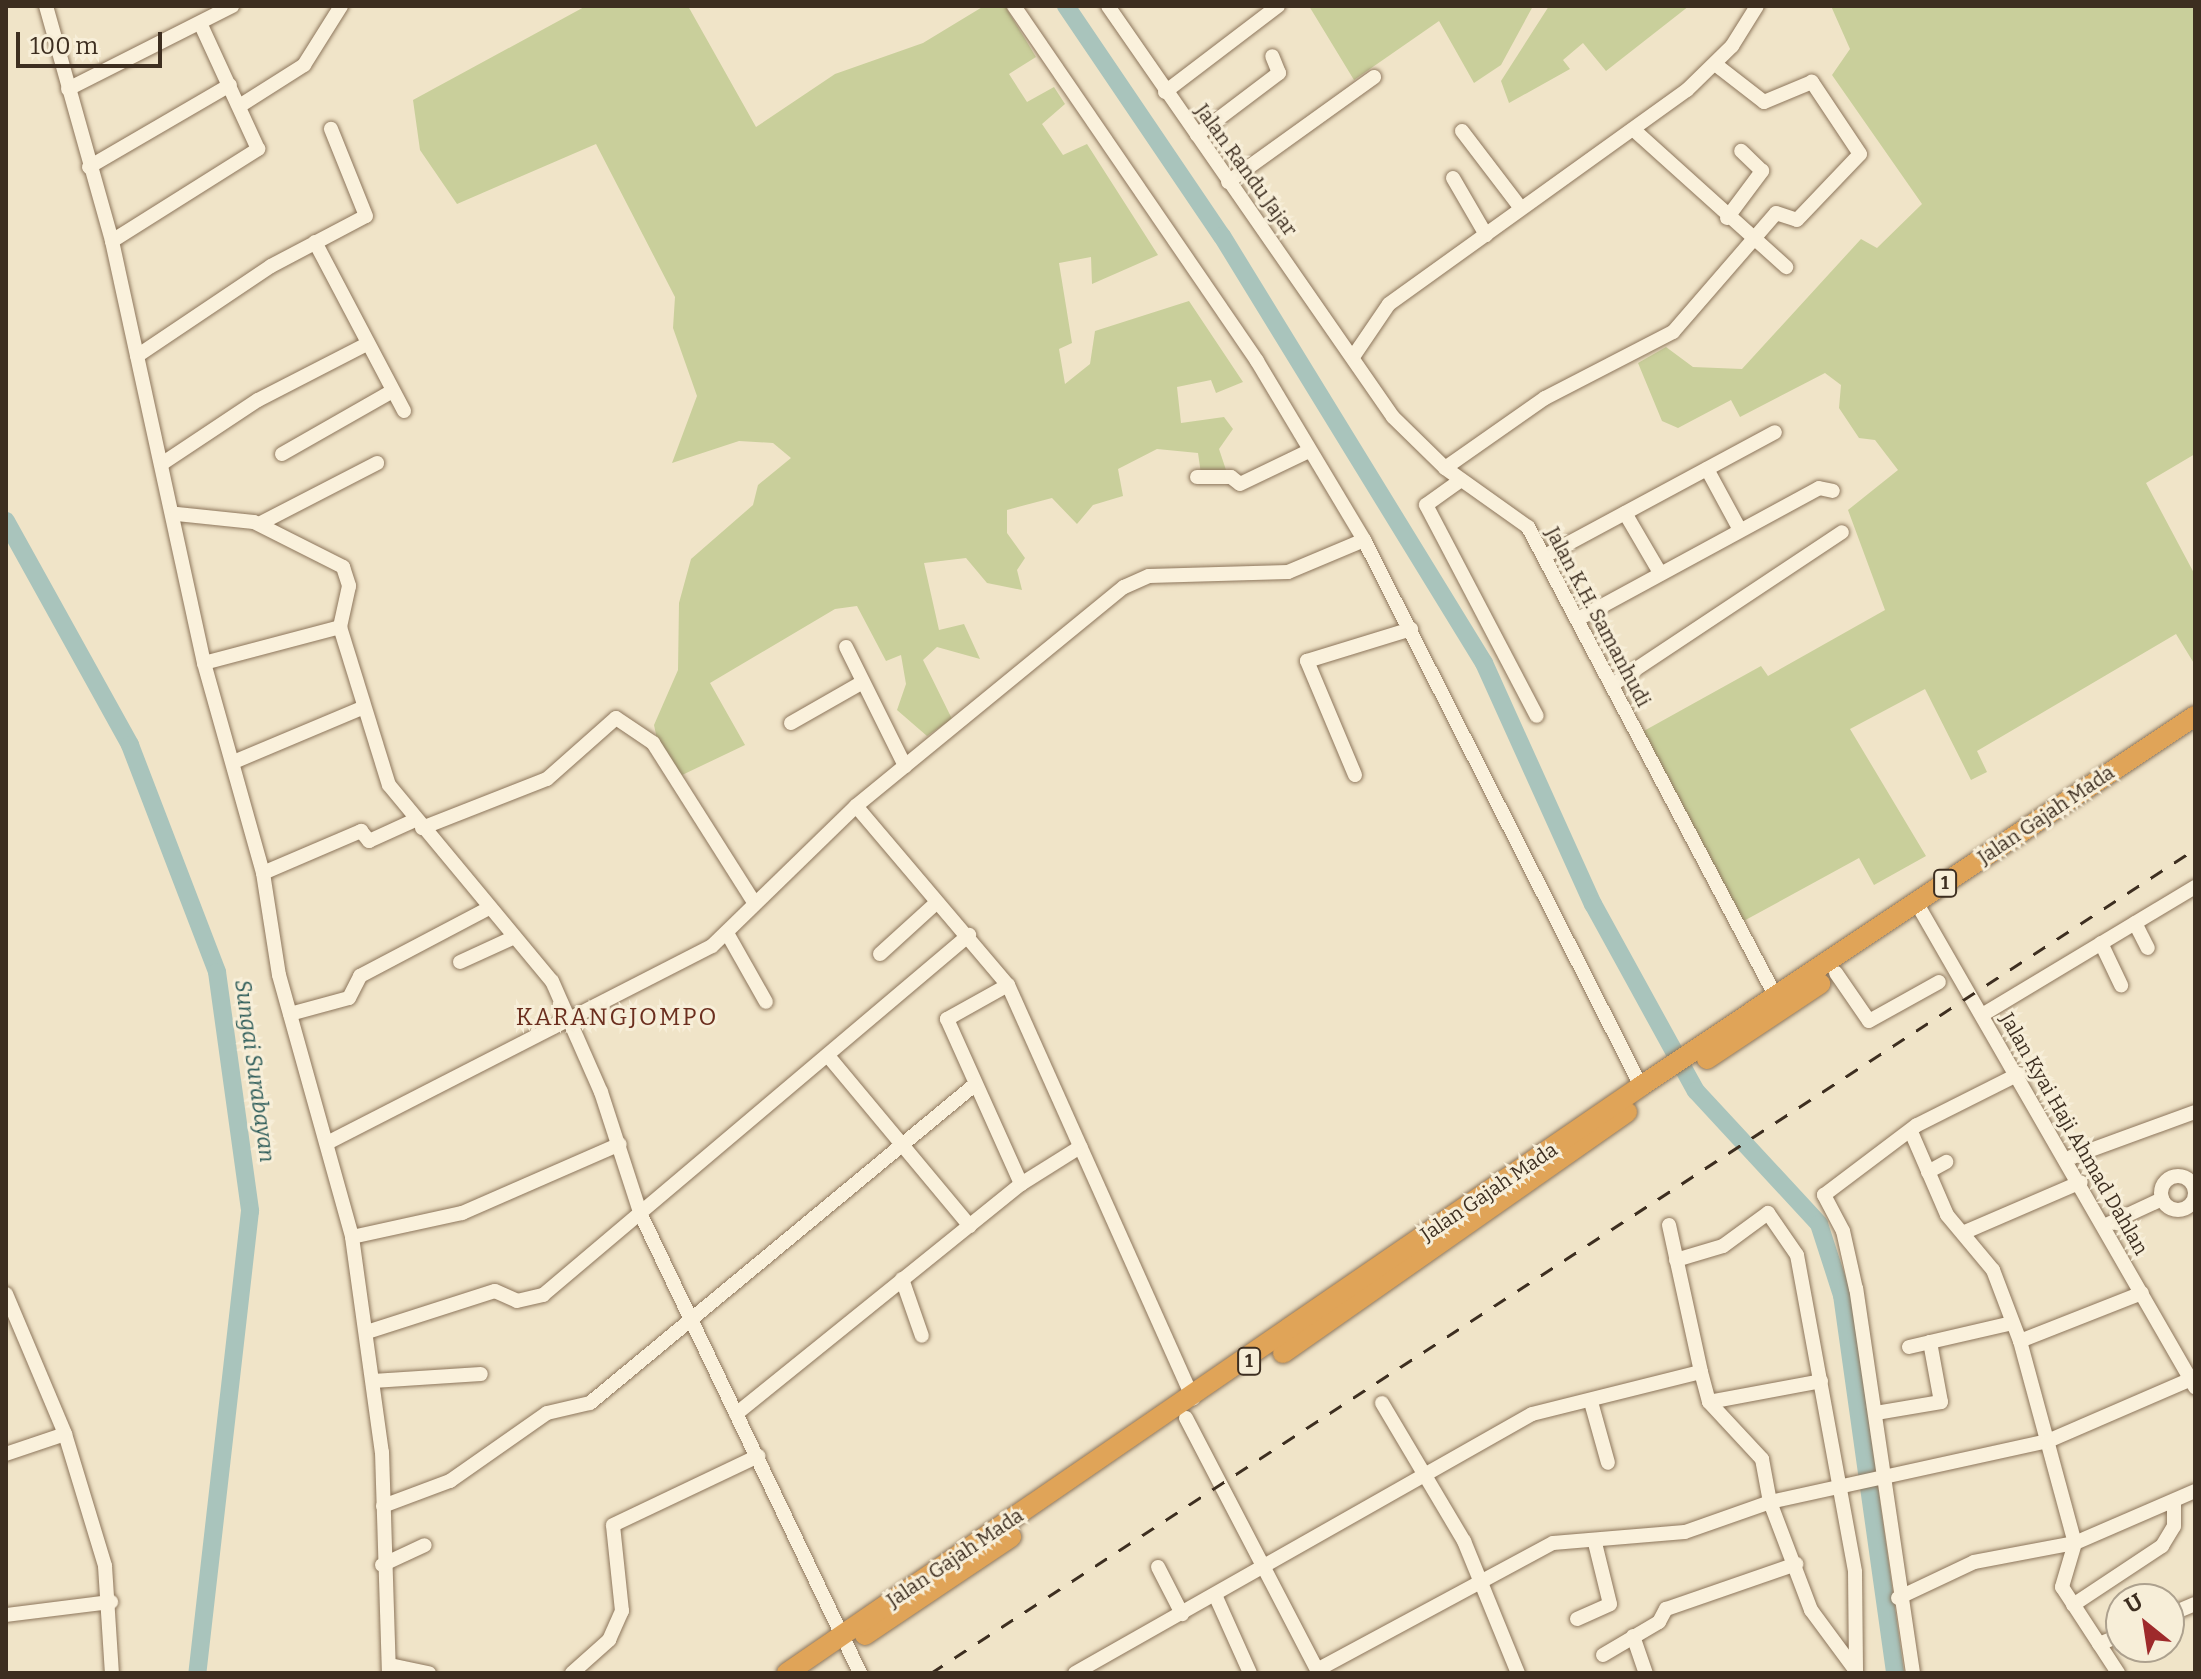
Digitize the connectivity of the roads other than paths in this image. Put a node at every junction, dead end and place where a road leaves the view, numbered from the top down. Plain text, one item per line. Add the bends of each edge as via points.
1 (46, 6) edge
2 (232, 6) edge
3 (1014, 6) edge
4 (1108, 6) edge
5 (1278, 6) edge
6 (1757, 6) edge
7 (337, 8) edge
8 (201, 25) junction
9 (1272, 56) dead end
10 (1715, 64) junction
11 (1374, 77) dead end
12 (230, 85) junction
13 (1172, 87) junction
14 (72, 88) junction
15 (241, 105) junction
16 (331, 129) dead end
17 (1634, 130) junction
18 (1203, 131) junction
19 (1462, 131) dead end
20 (1741, 151) dead end
21 (94, 165) junction
22 (1236, 177) junction
23 (1453, 178) dead end
24 (1520, 207) junction
25 (1727, 218) junction
26 (1486, 235) junction
27 (116, 238) junction
28 (315, 242) junction
29 (1753, 244) junction
30 (1786, 267) dead end
31 (365, 345) junction
32 (1355, 354) junction
33 (137, 356) junction
34 (389, 393) junction
35 (404, 411) dead end
36 (1775, 432) dead end
37 (282, 454) dead end
38 (1301, 457) junction
39 (163, 463) junction
40 (377, 463) dead end
41 (1445, 468) junction
42 (1707, 469) junction
43 (1197, 477) dead end
44 (1461, 480) junction
45 (1833, 491) dead end
46 (1625, 513) junction
47 (177, 514) junction
48 (259, 524) junction
49 (1740, 530) junction
50 (1842, 532) dead end
51 (1364, 540) junction
52 (1545, 556) junction
53 (1660, 573) junction
54 (1578, 619) junction
55 (340, 627) junction
56 (1411, 629) junction
57 (846, 647) dead end
58 (204, 663) junction
59 (861, 683) junction
60 (1612, 685) junction
61 (362, 708) junction
62 (1537, 716) dead end
63 (2195, 716) edge
64 (791, 723) dead end
65 (2195, 731) edge
66 (236, 761) junction
67 (905, 766) junction
68 (1355, 775) dead end
69 (856, 806) junction
70 (423, 825) junction
71 (2006, 849) junction
72 (263, 873) junction
73 (2195, 887) edge
74 (754, 902) junction
75 (936, 903) junction
76 (1920, 908) junction
77 (487, 909) junction
78 (2135, 923) junction
79 (727, 933) junction
80 (969, 935) junction
81 (510, 939) junction
82 (2101, 943) junction
83 (2148, 948) dead end
84 (880, 954) dead end
85 (460, 962) dead end
86 (1836, 973) junction
87 (1939, 982) dead end
88 (1008, 985) junction
89 (2121, 985) dead end
90 (1776, 997) junction
91 (766, 1002) dead end
92 (290, 1014) junction
93 (1982, 1015) junction
94 (566, 1021) junction
95 (1699, 1055) junction
96 (829, 1057) junction
97 (2019, 1074) junction
98 (1655, 1082) junction
99 (975, 1085) junction
100 (2195, 1112) edge
101 (1912, 1134) junction
102 (327, 1143) junction
103 (615, 1145) junction
104 (900, 1145) junction
105 (1080, 1147) junction
106 (2069, 1158) junction
107 (1946, 1162) dead end
108 (1928, 1172) junction
109 (2081, 1182) junction
110 (1021, 1184) junction
111 (2162, 1199) dead end
112 (637, 1218) junction
113 (1669, 1225) dead end
114 (2106, 1225) junction
115 (970, 1226) junction
116 (1965, 1232) junction
117 (352, 1237) junction
118 (1676, 1260) junction
119 (902, 1279) junction
120 (2142, 1293) junction
121 (7, 1301) edge
122 (682, 1321) junction
123 (2012, 1323) junction
124 (367, 1332) junction
125 (922, 1336) dead end
126 (2020, 1341) junction
127 (1930, 1342) junction
128 (1909, 1347) dead end
129 (1701, 1372) junction
130 (481, 1374) dead end
131 (373, 1381) junction
132 (1821, 1381) junction
133 (2193, 1383) edge
134 (1591, 1402) junction
135 (1709, 1402) junction
136 (1382, 1403) dead end
137 (1190, 1409) junction
138 (1876, 1413) junction
139 (736, 1414) junction
140 (65, 1434) junction
141 (2048, 1441) junction
142 (6, 1454) edge
143 (752, 1459) junction
144 (1608, 1463) dead end
145 (1425, 1472) junction
146 (1882, 1479) junction
147 (1835, 1488) junction
148 (2195, 1491) edge
149 (1770, 1502) junction
150 (2174, 1502) junction
151 (383, 1506) junction
152 (1595, 1543) junction
153 (2075, 1543) junction
154 (425, 1545) dead end
155 (1796, 1564) junction
156 (382, 1565) junction
157 (1158, 1567) dead end
158 (1264, 1568) junction
159 (1479, 1581) junction
160 (1216, 1597) junction
161 (1898, 1598) junction
162 (111, 1602) junction
163 (2073, 1605) junction
164 (1182, 1614) junction
165 (6, 1615) edge
166 (1577, 1619) dead end
167 (1633, 1636) junction
168 (2105, 1642) edge
169 (2099, 1644) junction
170 (838, 1645) junction
171 (1603, 1655) dead end
172 (390, 1669) edge
173 (1318, 1671) edge
174 (1856, 1672) edge
175 (112, 1673) edge
176 (429, 1673) edge
177 (572, 1673) edge
178 (787, 1673) edge
179 (809, 1673) edge
180 (860, 1673) edge
181 (1075, 1673) edge
182 (1250, 1673) edge
183 (1518, 1673) edge
184 (1646, 1673) edge
185 (1913, 1673) edge
186 (2118, 1673) edge

1 - 14 street
2 - 8 street
3 - 38 street via 1248,348
4 - 13 street, Jalan Randu Jajar
5 - 13 street
6 - 10 street
7 - 15 street via 304,65
8 - 12 street
8 - 14 street
9 - 18 street via 1279,73
10 - 17 street
10 - 29 street via 1764,102 1812,82 1860,152 1797,220 1776,213
11 - 22 street
12 - 15 street
12 - 21 street
13 - 18 street, Jalan Randu Jajar
14 - 21 street
15 - 27 street via 258,149
16 - 28 street via 367,212
17 - 24 street
17 - 25 street
18 - 22 street, Jalan Randu Jajar
19 - 24 street
20 - 25 street via 1762,171
21 - 27 street
22 - 32 street, Jalan Randu Jajar
23 - 26 street
24 - 26 street
25 - 29 street
26 - 32 street via 1381,311
27 - 33 street
28 - 31 street
28 - 33 street
29 - 30 street
29 - 41 street via 1673,332 1545,398
31 - 34 street
31 - 39 street via 258,400
32 - 41 street, Jalan K.H. Samanhudi via 1393,417
33 - 39 street
34 - 35 street
34 - 37 street
36 - 42 street
38 - 43 street via 1238,485 1231,477
38 - 51 street
39 - 47 street
40 - 48 street
41 - 44 street, Jalan K.H. Samanhudi
42 - 46 street
42 - 49 street
44 - 52 street, Jalan K.H. Samanhudi via 1523,521
44 - 62 street via 1426,505
45 - 49 street via 1823,486
46 - 52 street
46 - 53 street
47 - 48 street via 225,514
47 - 58 street
48 - 55 street via 343,567 349,586
49 - 53 street
50 - 60 street
51 - 56 street
51 - 67 street via 1288,572 1134,581
52 - 54 street, Jalan K.H. Samanhudi
53 - 54 street
54 - 60 street, Jalan K.H. Samanhudi
55 - 58 street
55 - 61 street
56 - 68 street via 1307,661
56 - 98 street
57 - 59 street
58 - 66 street
59 - 64 street
59 - 67 street
60 - 90 street, Jalan K.H. Samanhudi
61 - 66 street
61 - 70 street via 389,785
63 - 71 highway, Jalan Gajah Mada / 1
65 - 71 highway, Jalan Gajah Mada / 1
66 - 72 street
67 - 69 street
69 - 74 street
69 - 75 street
70 - 72 street via 369,841 361,831
70 - 74 street via 547,779 616,718 653,743
70 - 77 street
71 - 76 highway, Jalan Gajah Mada / 1
72 - 92 street
73 - 78 street
74 - 79 street
75 - 80 street
75 - 84 street
76 - 86 highway, Jalan Gajah Mada / 1
76 - 90 highway, Jalan Gajah Mada / 1
76 - 93 street, Jalan Kyai Haji Ahmad Dahlan
77 - 81 street
77 - 92 street via 362,975 351,997
78 - 82 street
78 - 83 street
79 - 91 street
79 - 94 street
80 - 88 street
80 - 96 street
81 - 85 street
81 - 94 street via 552,981
82 - 89 street
82 - 93 street
86 - 87 street via 1869,1021
86 - 95 highway, Jalan Gajah Mada / 1
88 - 99 street via 947,1019
88 - 105 street
90 - 95 highway, Jalan Gajah Mada / 1
92 - 102 street
93 - 97 street, Jalan Kyai Haji Ahmad Dahlan
94 - 102 street
94 - 103 street
95 - 98 highway, Jalan Gajah Mada / 1
96 - 104 street
96 - 112 street
97 - 101 street
97 - 106 street, Jalan Kyai Haji Ahmad Dahlan
98 - 137 highway, Jalan Gajah Mada / 1
99 - 104 street
99 - 110 street
100 - 106 street
101 - 108 street
101 - 138 street via 1824,1195 1846,1241
102 - 117 street
103 - 112 street
103 - 117 street via 462,1213
104 - 115 street
104 - 122 street
105 - 110 street
105 - 137 street
106 - 109 street, Jalan Kyai Haji Ahmad Dahlan
107 - 108 street
108 - 116 street via 1947,1215
109 - 114 street, Jalan Kyai Haji Ahmad Dahlan
109 - 116 street
110 - 115 street
111 - 114 street
112 - 122 street
112 - 124 street via 543,1295 517,1301 495,1291
113 - 118 street
114 - 120 street, Jalan Kyai Haji Ahmad Dahlan
115 - 119 street
116 - 123 street via 1993,1270
117 - 124 street
118 - 129 street
118 - 132 street via 1723,1246 1773,1214 1804,1277
119 - 125 street
119 - 139 street
120 - 126 street
120 - 133 street, Jalan Kyai Haji Ahmad Dahlan
121 - 140 street
122 - 139 street
122 - 151 street via 590,1403 547,1413 450,1481
123 - 126 street
123 - 127 street
124 - 131 street
126 - 141 street
127 - 128 street
127 - 138 street via 1941,1402
129 - 134 street
129 - 135 street
130 - 131 street
131 - 151 street
132 - 135 street
132 - 147 street
133 - 141 street
134 - 144 street
134 - 145 street via 1532,1414
135 - 149 street via 1762,1459
136 - 145 street
137 - 158 street
137 - 170 highway, Jalan Gajah Mada / 1
138 - 146 street
139 - 143 street
140 - 142 street
140 - 162 street
141 - 146 street
141 - 153 street
143 - 170 street via 804,1561
143 - 177 street via 613,1525 622,1611 609,1640
145 - 158 street
145 - 159 street
146 - 147 street
146 - 161 street
147 - 149 street
147 - 174 street via 1855,1572
148 - 150 street
149 - 152 street via 1685,1532
149 - 155 street
150 - 153 street
150 - 163 street via 2174,1526 2162,1546
151 - 156 street
152 - 159 street via 1553,1543
152 - 166 street via 1610,1604
153 - 161 street via 1974,1562
153 - 163 street via 2062,1583
154 - 156 street
155 - 167 street via 1666,1609 1659,1622
155 - 174 street via 1815,1618
156 - 172 street
157 - 164 street
158 - 160 street
158 - 173 street
159 - 173 street
159 - 183 street
160 - 164 street
160 - 182 street
161 - 185 street
162 - 165 street
162 - 175 street
163 - 169 street
164 - 181 street via 1089,1659
167 - 171 street
167 - 184 street
168 - 169 street
169 - 186 street
170 - 178 highway, Jalan Gajah Mada / 1
170 - 179 highway, Jalan Gajah Mada / 1
170 - 180 street
172 - 176 street

